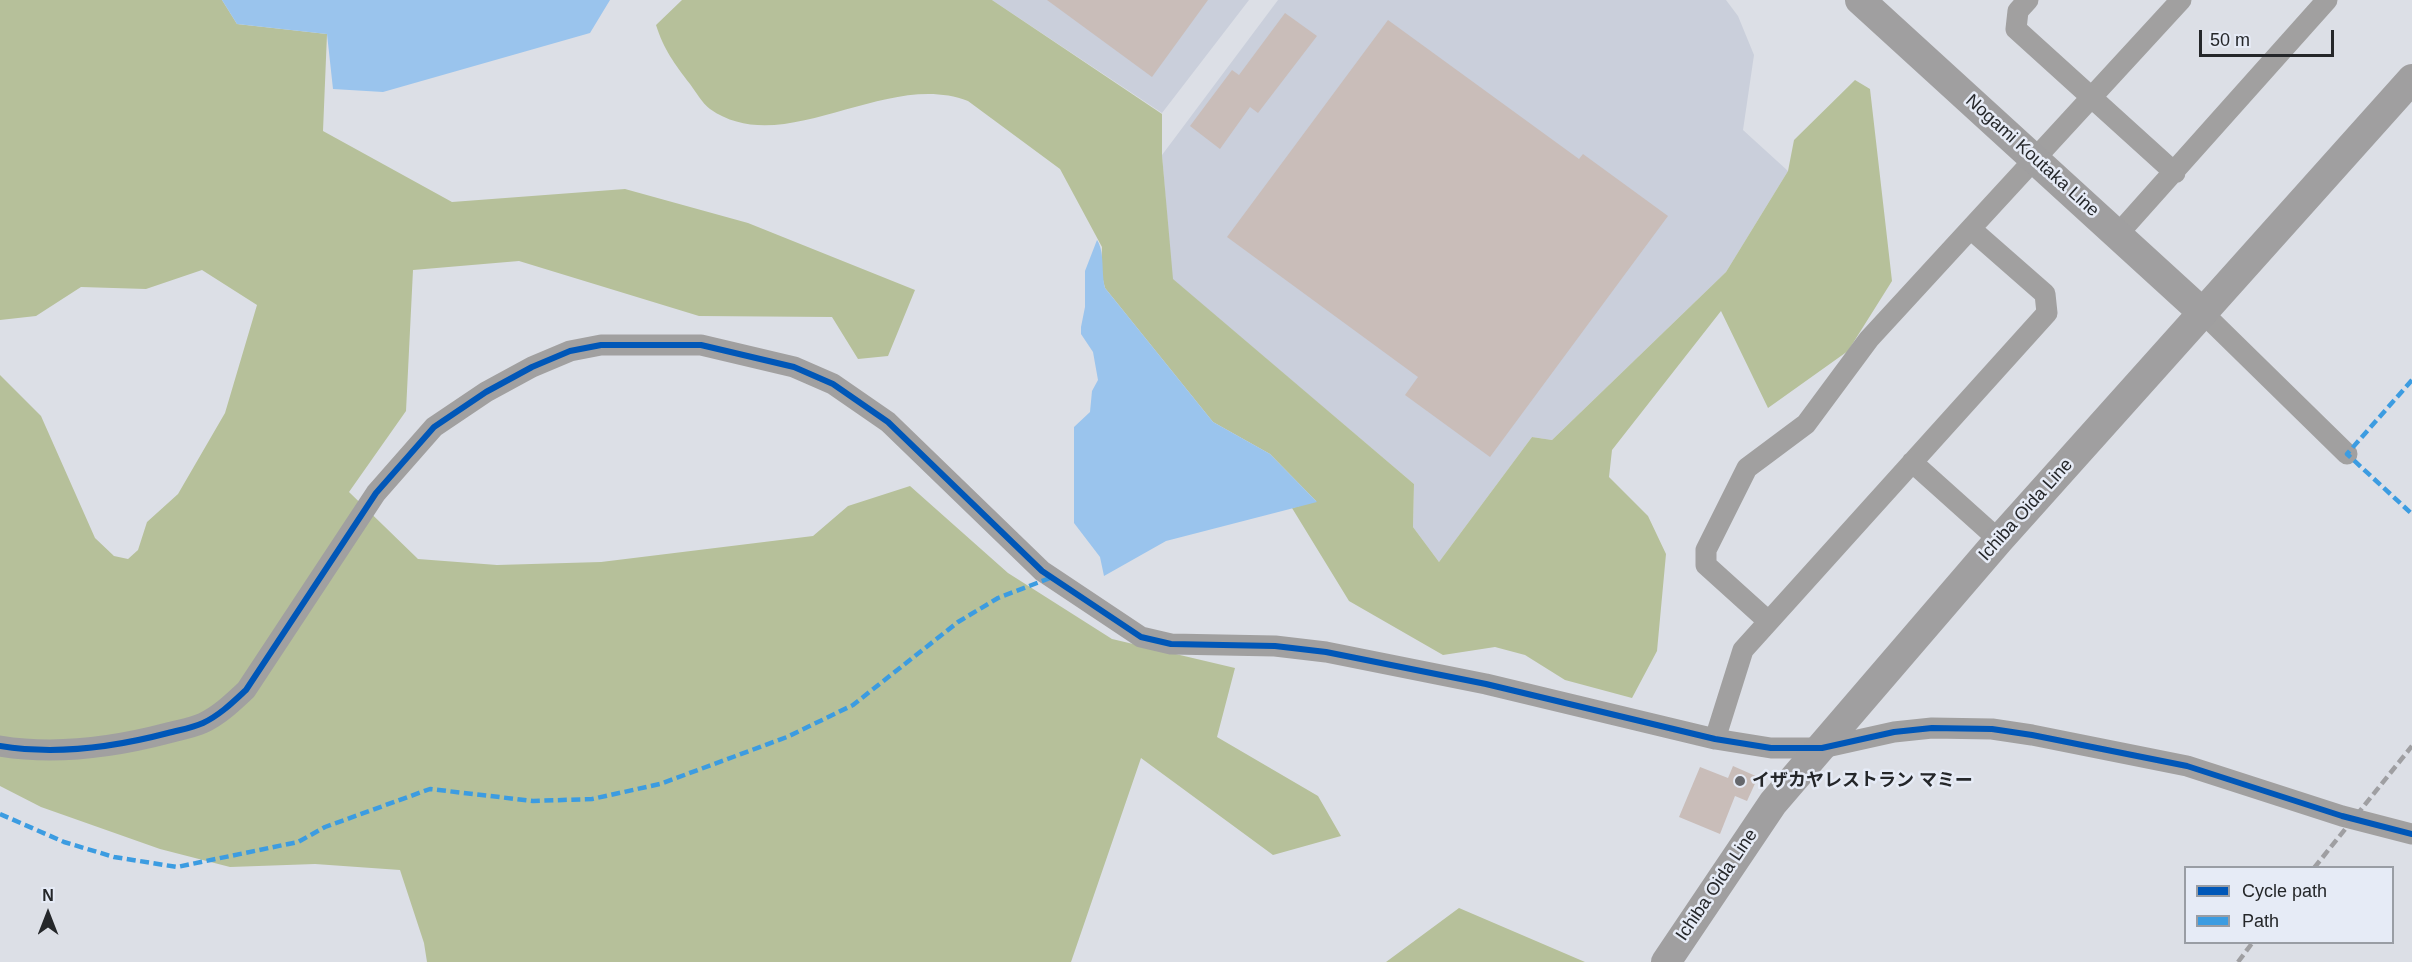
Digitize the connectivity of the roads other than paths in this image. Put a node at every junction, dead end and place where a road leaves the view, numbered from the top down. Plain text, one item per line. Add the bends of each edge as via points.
1 (1860, 0) edge
2 (2028, 0) edge
3 (2181, 0) edge
4 (2327, 0) edge
5 (2412, 79) edge
6 (2092, 98) junction
7 (2036, 160) junction
8 (2175, 173) junction
9 (1972, 230) junction
10 (2118, 234) junction
11 (2203, 313) junction
12 (2347, 454) dead end
13 (1912, 462) junction
14 (1998, 540) junction
15 (1768, 621) junction
16 (1715, 739) junction
17 (0, 746) edge
18 (1822, 748) junction
19 (2412, 834) edge
20 (1666, 962) edge

1 - 7 main road, Nogami Koutaka Line
2 - 6 street via 2018,11 2016,29
3 - 6 street
4 - 8 street
5 - 11 main road, Ichiba Oida Line
6 - 7 street
6 - 8 street
7 - 9 street
7 - 10 main road, Nogami Koutaka Line
8 - 10 street
9 - 13 street via 2045,294 2047,313
9 - 15 street via 1869,339 1806,424 1747,468 1706,550 1706,565
10 - 11 main road, Nogami Koutaka Line
11 - 12 street
11 - 14 main road, Ichiba Oida Line
13 - 14 street
13 - 15 street
14 - 18 main road, Ichiba Oida Line
15 - 16 street via 1743,650
16 - 17 street via 1486,684 1326,652 1275,646 1170,644 1141,636 1042,571 888,422 833,384 794,367 701,345 601,345 570,351 532,367 486,392 434,428 376,494 287,632 246,690 224,710 202,723 145,740 98,747
16 - 18 street via 1771,748
18 - 19 street via 1894,732 1992,729 2187,766 2342,816
18 - 20 main road, Ichiba Oida Line via 1773,803

